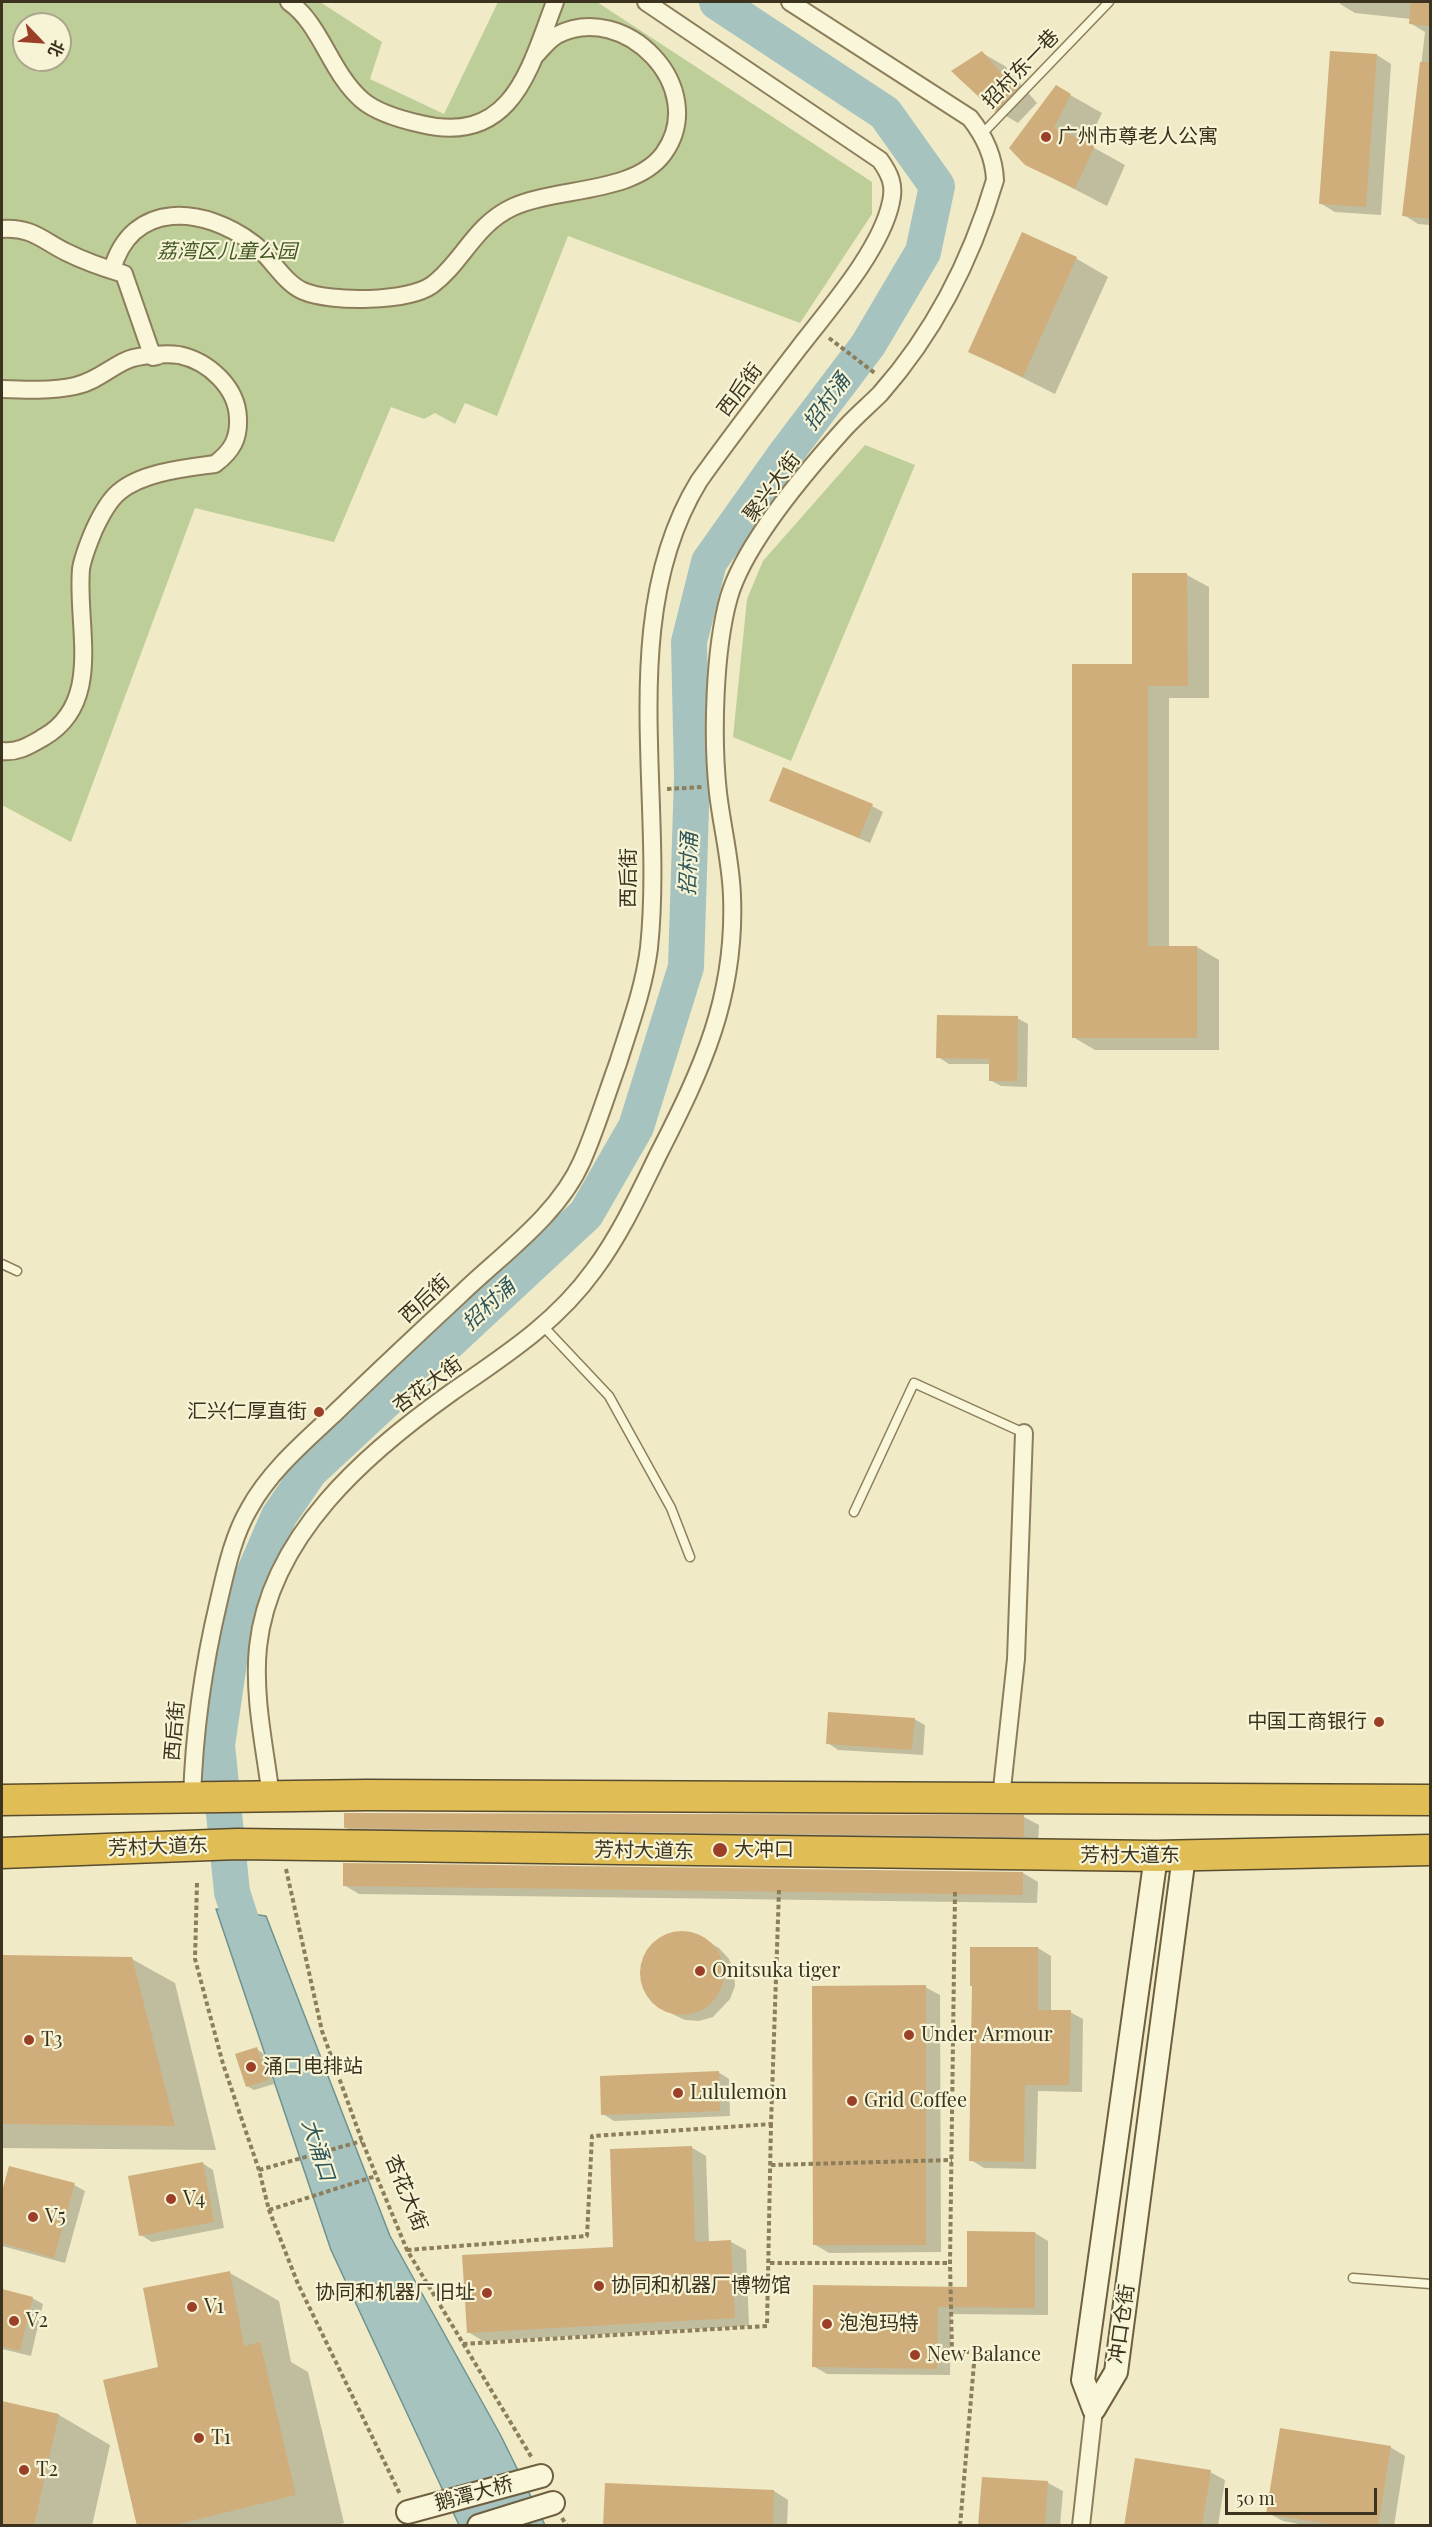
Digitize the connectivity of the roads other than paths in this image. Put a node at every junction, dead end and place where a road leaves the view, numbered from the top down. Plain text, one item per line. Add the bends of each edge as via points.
1 (289, 2) edge
2 (555, 2) edge
3 (646, 2) edge
4 (790, 2) edge
5 (1109, 2) edge
6 (534, 57) junction
7 (982, 134) junction
8 (2, 229) edge
9 (112, 270) junction
10 (158, 356) junction
11 (2, 388) edge
12 (2, 751) edge
13 (723, 1003) joint
14 (2, 1264) edge
15 (17, 1271) dead end
16 (543, 1326) junction
17 (1024, 1434) joint
18 (854, 1512) dead end
19 (690, 1557) dead end
20 (271, 1797) junction
21 (212, 1798) junction
22 (1001, 1798) junction
23 (2, 1800) edge
24 (1431, 1800) edge
25 (1431, 1850) edge
26 (2, 1853) edge
27 (1170, 1856) junction
28 (1353, 2278) dead end
29 (1431, 2284) edge
30 (1094, 2409) junction
31 (541, 2476) road end
32 (554, 2503) road end
33 (408, 2511) road end
34 (479, 2526) edge
35 (1081, 2526) edge

1 - 6 street via 309,20 332,64 363,100 407,121 429,126 468,125 491,117 510,103
2 - 6 street
3 - 21 street, 西后街 via 880,160 893,186 885,221 868,254 817,328 699,480 676,524 656,599 651,654 650,914 644,978 579,1167 531,1228 309,1437 247,1511 227,1566 203,1674 194,1740
4 - 7 street, 聚兴大街 via 951,104 970,118
5 - 7 lane, 招村东一巷
6 - 9 street via 556,35 596,26 613,28 658,56 669,74 677,107 673,134 664,153 637,175 513,207 485,225 433,285 405,295 353,299 302,291 255,244 194,216 174,215 142,224 128,235 116,254
7 - 13 street, 聚兴大街 via 995,164 995,180 977,232 941,308 900,369 788,497 745,560 730,593 719,667 717,786 732,893
8 - 9 street via 15,228 44,237 63,251
9 - 10 street via 123,274 150,350 153,357
10 - 11 street via 131,358 91,382 72,387
10 - 12 street via 178,355 218,375 233,394 239,435 215,464 145,478 119,491 106,508 90,539 82,567 84,673 80,693 55,730 25,748
13 - 16 street, 杏花大街 via 701,1069 637,1198 596,1267 575,1295
14 - 15 lane
16 - 19 lane via 609,1396 671,1508
16 - 20 street, 杏花大街 via 401,1430 355,1471 313,1518 291,1552 269,1598 258,1647 258,1689
17 - 18 lane via 914,1383
17 - 22 street via 1016,1659
20 - 21 highway
20 - 22 highway
21 - 23 highway
22 - 24 highway
25 - 27 highway, 芳村大道东
26 - 27 highway, 芳村大道东 via 223,1844
27 - 30 street, 冲口仓街 via 1116,2372
27 - 30 street, 冲口仓街 via 1083,2380
28 - 29 lane
30 - 35 street
31 - 33 street, 鹅潭大桥
32 - 34 street, 鹅潭大桥

